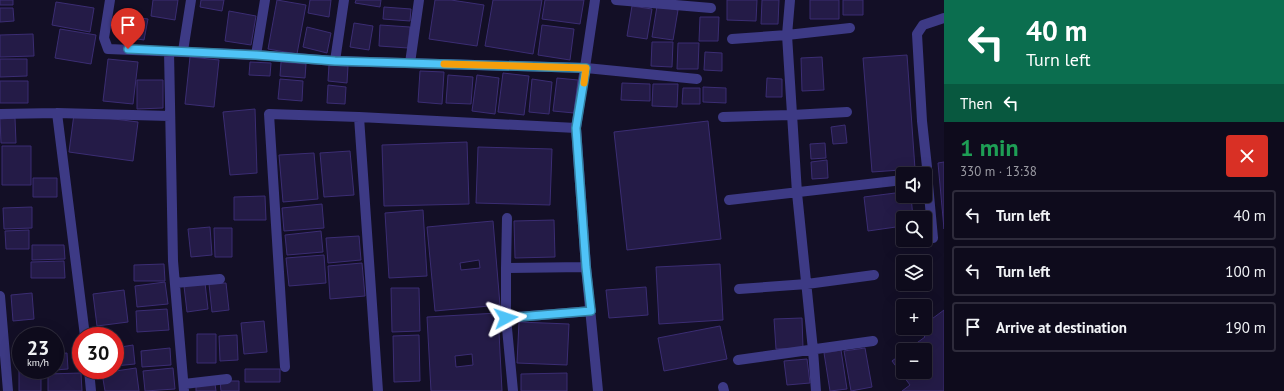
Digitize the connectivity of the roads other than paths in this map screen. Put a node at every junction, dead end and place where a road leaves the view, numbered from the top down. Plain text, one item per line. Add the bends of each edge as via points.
1 (110, 0) edge
2 (191, 0) edge
3 (265, 0) edge
4 (344, 0) edge
5 (420, 0) edge
6 (595, 0) edge
7 (616, 0) edge
8 (790, 0) edge
9 (712, 8) dead end
10 (944, 18) edge
11 (850, 28) dead end
12 (787, 35) junction
13 (732, 39) dead end
14 (169, 51) junction
15 (183, 51) junction
16 (256, 55) junction
17 (335, 61) junction
18 (410, 63) junction
19 (586, 68) junction
20 (698, 79) dead end
21 (847, 112) dead end
22 (57, 113) junction
23 (0, 114) edge
24 (792, 115) junction
25 (170, 116) junction
26 (359, 116) junction
27 (723, 117) dead end
28 (576, 128) junction
29 (927, 167) dead end
30 (896, 181) edge
31 (796, 193) junction
32 (729, 200) dead end
33 (507, 218) dead end
34 (586, 267) junction
35 (506, 268) junction
36 (874, 275) dead end
37 (220, 279) dead end
38 (175, 283) junction
39 (807, 284) junction
40 (739, 290) dead end
41 (0, 296) edge
42 (591, 311) junction
43 (506, 318) junction
44 (84, 327) edge
45 (873, 341) dead end
46 (813, 350) junction
47 (738, 360) dead end
48 (286, 367) dead end
49 (90, 379) edge
50 (226, 380) dead end
51 (184, 387) edge
52 (8, 391) edge
53 (91, 391) edge
54 (378, 391) edge
55 (513, 391) edge
56 (598, 391) edge
57 (816, 391) edge

1 - 14 street via 104,38 108,49
2 - 15 street
3 - 16 street
4 - 17 street
5 - 18 street
6 - 19 street
7 - 9 street
8 - 12 street
10 - 29 street via 923,25 916,34
11 - 12 street
12 - 13 street
12 - 24 street
14 - 15 street
14 - 25 street
15 - 16 street
16 - 17 street
17 - 18 street
18 - 19 street
19 - 20 street
19 - 28 street
21 - 24 street
22 - 23 street
22 - 25 street
22 - 44 street
24 - 27 street
24 - 31 street
25 - 38 street
26 - 28 street
26 - 48 street via 269,114
26 - 54 street
28 - 34 street
30 - 31 street
31 - 32 street
31 - 39 street
33 - 35 street
34 - 35 street
34 - 42 street
35 - 43 street
36 - 39 street
37 - 38 street
38 - 51 street
39 - 40 street
39 - 46 street
41 - 52 street
42 - 43 street
42 - 56 street
43 - 55 street
45 - 46 street
46 - 47 street
46 - 57 street
49 - 53 street
50 - 51 street

